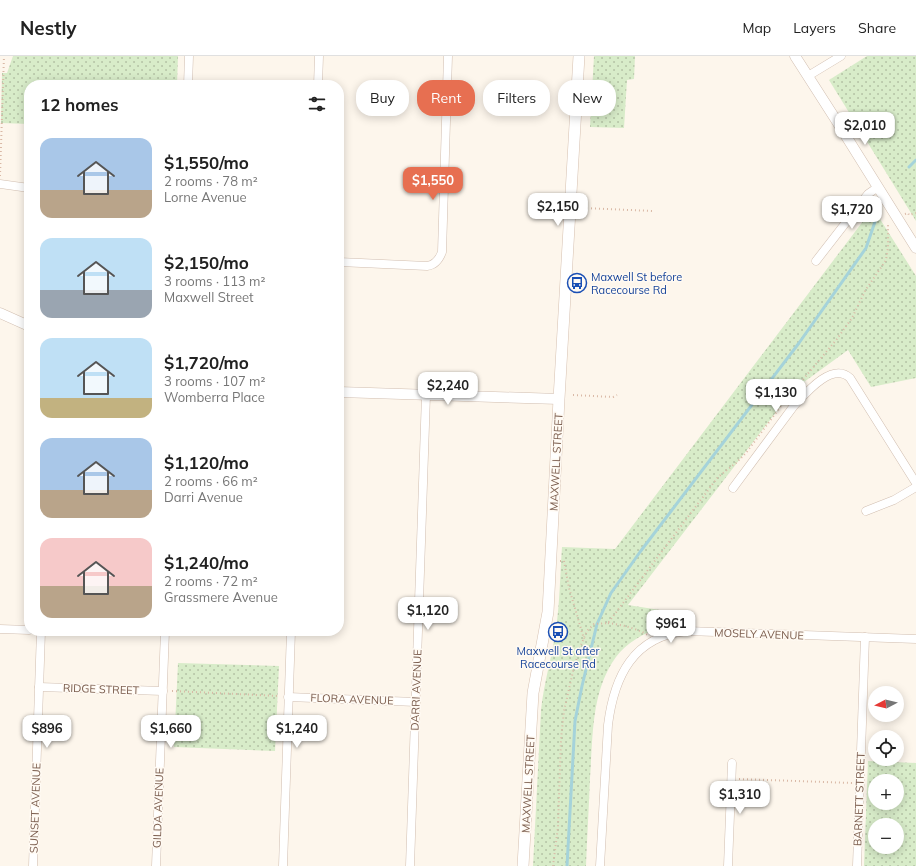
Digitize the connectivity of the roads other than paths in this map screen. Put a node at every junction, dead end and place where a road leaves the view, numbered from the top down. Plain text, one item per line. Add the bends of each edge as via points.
1 (189, 56) edge
2 (319, 56) edge
3 (448, 56) edge
4 (580, 56) edge
5 (795, 56) edge
6 (841, 56) edge
7 (808, 76) junction
8 (188, 80) edge
9 (318, 80) edge
10 (0, 184) edge
11 (24, 187) edge
12 (878, 187) junction
13 (916, 248) edge
14 (816, 261) dead end
15 (344, 262) edge
16 (0, 313) edge
17 (24, 324) edge
18 (344, 392) edge
19 (426, 395) junction
20 (559, 398) junction
21 (916, 483) edge
22 (916, 486) edge
23 (733, 488) dead end
24 (866, 511) dead end
25 (0, 629) edge
26 (24, 630) edge
27 (41, 636) edge
28 (165, 636) edge
29 (291, 636) edge
30 (865, 637) junction
31 (916, 639) edge
32 (39, 687) junction
33 (163, 691) junction
34 (288, 697) junction
35 (416, 702) junction
36 (732, 763) dead end
37 (33, 866) edge
38 (156, 866) edge
39 (283, 866) edge
40 (410, 866) edge
41 (524, 866) edge
42 (600, 866) edge
43 (728, 866) edge
44 (857, 866) edge

1 - 8 street
2 - 9 street
3 - 15 street via 441,256 434,264 426,266
4 - 20 main road, MAXWELL STREET
5 - 7 street
6 - 7 street
7 - 12 street
10 - 11 street
12 - 13 street
12 - 14 street via 868,194
16 - 17 street
18 - 19 street
19 - 20 street
19 - 35 street, DARRI AVENUE
20 - 41 main road, MAXWELL STREET via 547,624 533,693
21 - 23 street via 850,378 841,373 831,374 804,395
22 - 24 street via 894,500
25 - 26 street
27 - 32 street, SUNSET AVENUE
28 - 33 street, GILDA AVENUE
29 - 34 street
30 - 31 street, MOSELY AVENUE
30 - 42 street, MOSELY AVENUE via 687,631 654,641 638,652 625,666 613,694 608,725
30 - 44 street, BARNETT STREET
32 - 33 street, RIDGE STREET
32 - 37 street, SUNSET AVENUE
33 - 38 street, GILDA AVENUE
34 - 35 street, FLORA AVENUE
34 - 39 street
35 - 40 street, DARRI AVENUE
36 - 43 street

